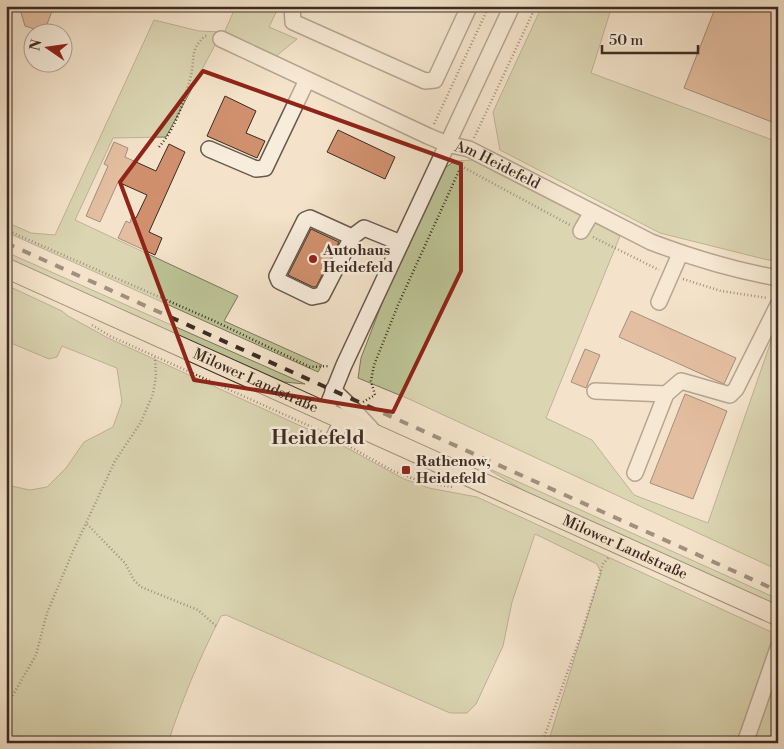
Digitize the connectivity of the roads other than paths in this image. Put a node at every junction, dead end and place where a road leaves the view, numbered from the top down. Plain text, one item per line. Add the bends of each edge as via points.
1 (292, 6) edge
2 (512, 6) edge
3 (468, 9) dead end
4 (221, 39) road end
5 (307, 80) junction
6 (447, 144) junction
7 (209, 148) dead end
8 (592, 212) junction
9 (581, 231) road end
10 (352, 237) junction
11 (401, 243) junction
12 (680, 254) junction
13 (6, 268) edge
14 (778, 278) edge
15 (659, 302) dead end
16 (774, 302) edge
17 (333, 390) junction
18 (595, 391) dead end
19 (666, 394) junction
20 (325, 412) junction
21 (348, 413) junction
22 (334, 438) dead end
23 (635, 473) dead end
24 (778, 616) edge
25 (778, 648) edge
26 (745, 743) edge

1 - 3 street via 293,22 425,81 435,80
2 - 6 street
4 - 5 street, Am Heidefeld
5 - 6 street, Am Heidefeld
5 - 7 street via 266,168 256,169
6 - 8 street, Am Heidefeld via 469,149
6 - 11 street
8 - 9 street
8 - 12 street, Am Heidefeld
10 - 10 street via 322,295 312,297 279,281 278,276 305,220 310,218
10 - 11 street via 364,228
11 - 17 street
12 - 14 street, Am Heidefeld via 734,270
12 - 15 street
13 - 20 main road, Milower Landstraße
16 - 19 street via 736,389 730,395 681,381
17 - 20 street
17 - 21 street
18 - 19 street
19 - 23 street
20 - 21 main road, Milower Landstraße
21 - 22 street
21 - 24 main road, Milower Landstraße via 376,434
25 - 26 street

